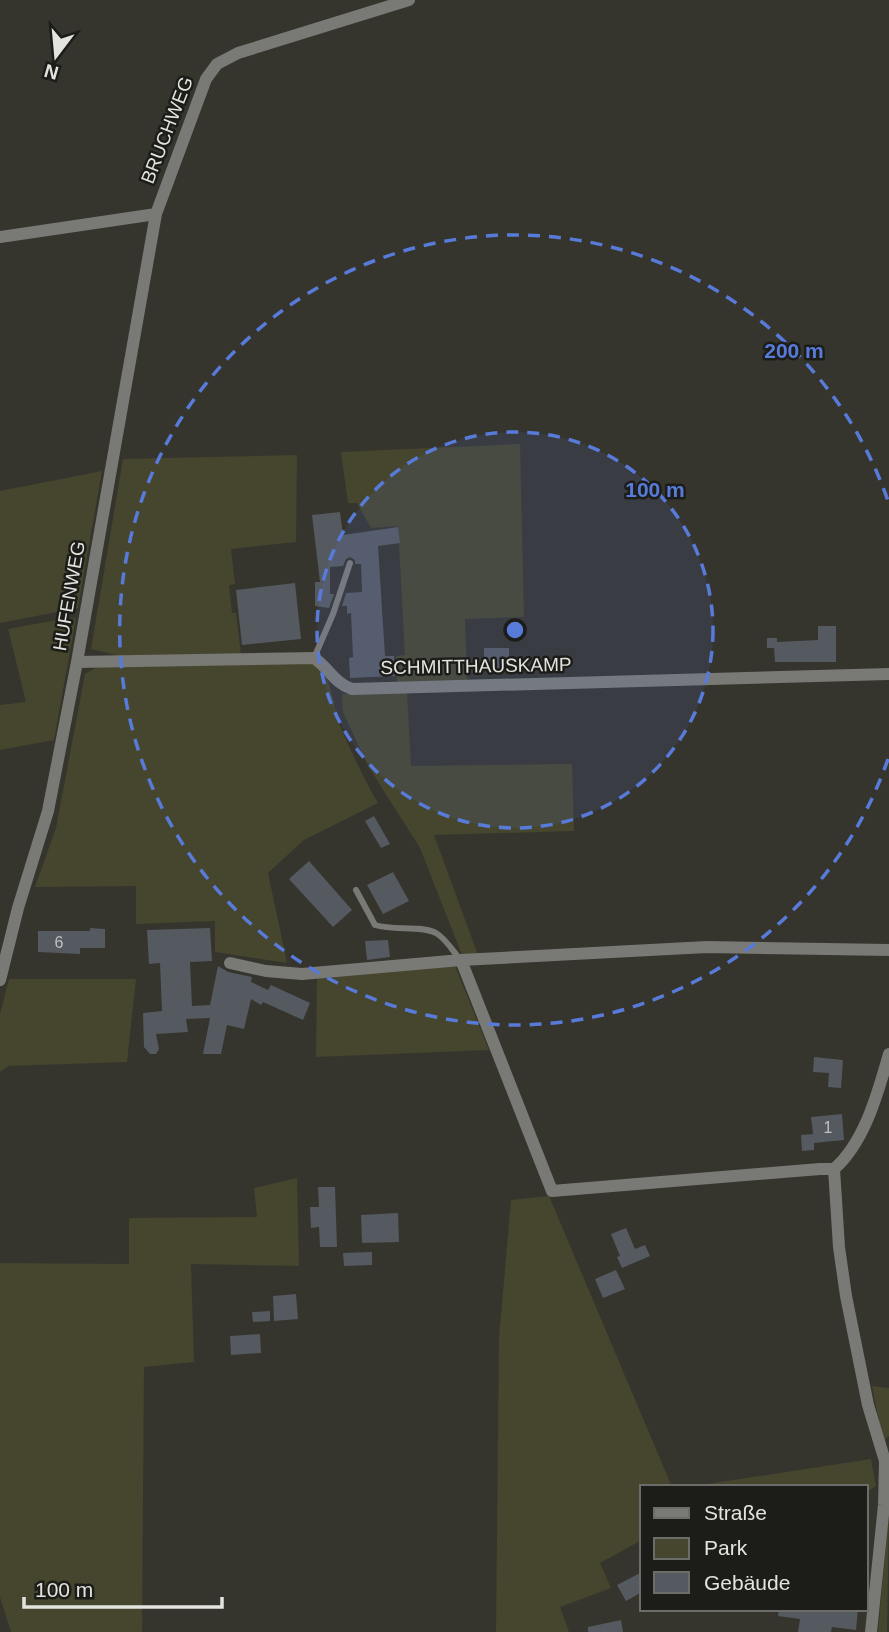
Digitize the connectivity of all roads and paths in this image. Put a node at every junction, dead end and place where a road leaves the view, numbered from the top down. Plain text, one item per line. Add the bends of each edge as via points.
1 (409, 0) edge
2 (156, 214) junction
3 (0, 237) edge
4 (350, 563) dead end
5 (314, 658) junction
6 (77, 662) junction
7 (889, 674) edge
8 (356, 890) dead end
9 (889, 950) edge
10 (461, 960) junction
11 (230, 963) dead end
12 (0, 980) edge
13 (889, 1055) edge
14 (834, 1169) junction
15 (887, 1460) edge
16 (872, 1632) edge

1 - 2 street, BRUCHWEG via 238,53 217,64 206,79
2 - 3 street, BRUCHWEG
2 - 6 street, HUFENWEG
4 - 5 lane
5 - 6 street
5 - 7 street, SCHMITTHAUSKAMP via 326,666 333,679 352,689
6 - 12 street, HUFENWEG via 48,811
8 - 10 lane via 375,925 437,933
9 - 10 street via 707,947
10 - 11 street via 302,974
10 - 14 street via 552,1191
13 - 14 street via 853,1146
14 - 15 street via 846,1296 868,1405
15 - 16 street

